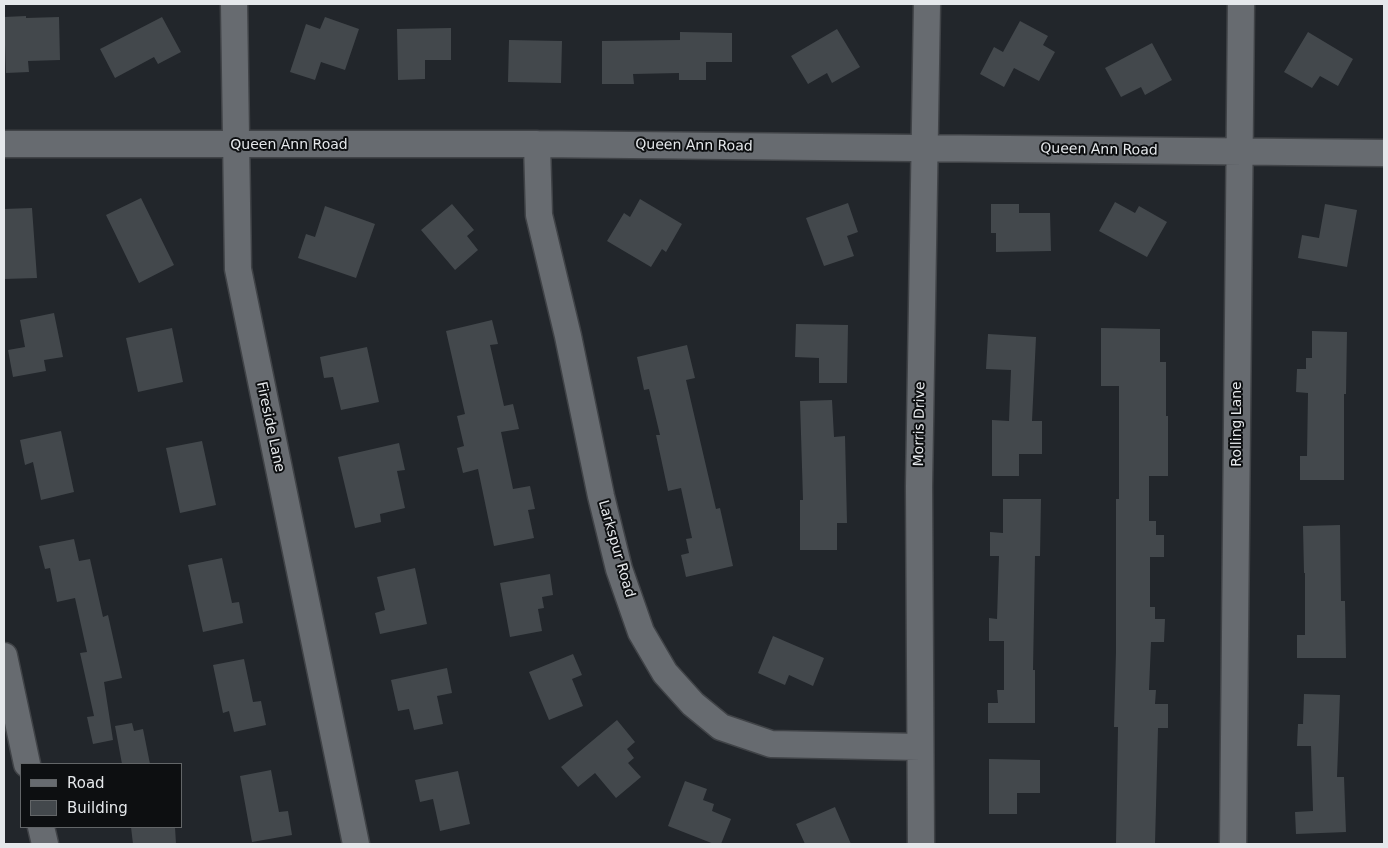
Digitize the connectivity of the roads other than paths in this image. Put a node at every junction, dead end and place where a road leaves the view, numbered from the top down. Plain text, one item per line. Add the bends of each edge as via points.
1 (234, 4) edge
2 (926, 4) edge
3 (1241, 4) edge
4 (4, 144) edge
5 (537, 144) junction
6 (235, 145) junction
7 (924, 149) junction
8 (1239, 152) junction
9 (1384, 152) edge
10 (4, 656) edge
11 (920, 747) junction
12 (27, 763) edge
13 (41, 828) edge
14 (45, 844) edge
15 (356, 844) edge
16 (920, 844) edge
17 (1234, 844) edge

1 - 6 street, Fireside Lane
2 - 7 street, Morris Drive
3 - 8 street, Rolling Lane
4 - 6 street, Queen Ann Road
5 - 6 street, Queen Ann Road
5 - 7 street, Queen Ann Road
5 - 11 street, Larkspur Road via 539,215 601,496 619,569 641,632 665,673 693,704 721,727 771,744
6 - 15 street, Fireside Lane via 238,268
7 - 8 street, Queen Ann Road
7 - 11 street, Morris Drive via 919,486
8 - 9 street, Queen Ann Road
8 - 17 street, Rolling Lane
10 - 12 street
11 - 16 street, Morris Drive
13 - 14 street

